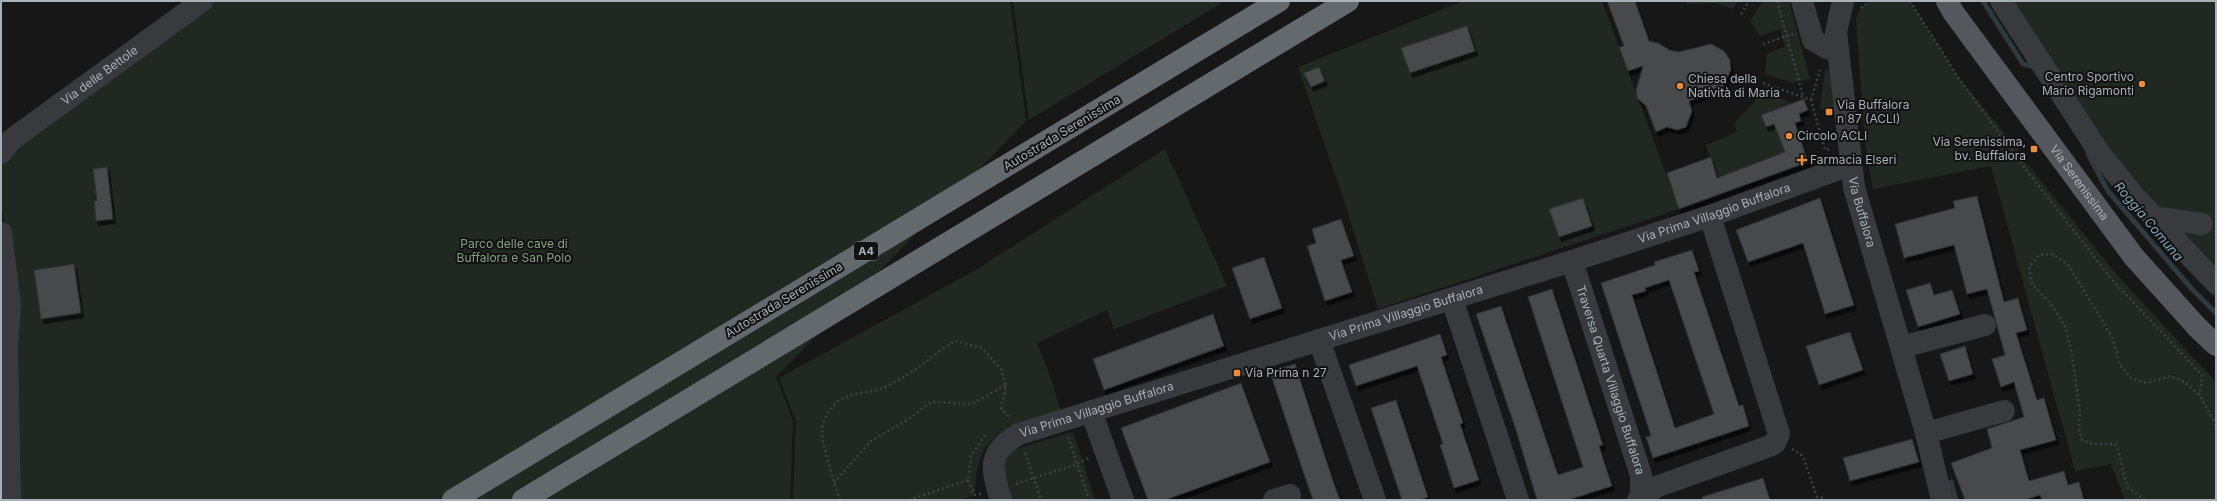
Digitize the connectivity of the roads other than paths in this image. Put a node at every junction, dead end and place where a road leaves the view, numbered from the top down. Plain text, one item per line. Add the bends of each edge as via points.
1 (202, 1) edge
2 (1279, 1) edge
3 (1348, 1) edge
4 (1802, 1) edge
5 (1842, 1) edge
6 (2001, 1) edge
7 (1947, 5) edge
8 (1832, 49) junction
9 (1, 153) edge
10 (1850, 165) junction
11 (1710, 216) junction
12 (2153, 217) junction
13 (2209, 220) edge
14 (1, 233) edge
15 (2174, 239) junction
16 (1572, 261) junction
17 (2216, 283) edge
18 (1452, 299) junction
19 (1985, 325) dead end
20 (1319, 340) junction
21 (2216, 345) edge
22 (1902, 347) junction
23 (1091, 411) junction
24 (2004, 411) dead end
25 (1926, 434) junction
26 (998, 491) edge
27 (1640, 499) edge
28 (10, 500) edge
29 (453, 500) edge
30 (523, 500) edge
31 (1123, 500) edge
32 (1375, 500) edge
33 (1518, 500) edge
34 (1942, 500) edge

1 - 9 street, Via delle Bettole via 11,140
2 - 29 highway, Autostrada Serenissima / A4
3 - 30 highway
4 - 8 street via 1813,40
5 - 8 street, Via Buffalora
6 - 12 street via 2101,156
7 - 21 main road, Via Serenissima via 2134,257
8 - 10 street, Via Buffalora
10 - 11 street, Via Prima Villaggio Buffalora
10 - 22 street, Via Buffalora via 1854,187
11 - 16 street, Via Prima Villaggio Buffalora
11 - 27 street via 1779,428 1778,439 1770,446 1656,487
12 - 13 street
12 - 15 street
13 - 15 street
14 - 28 street via 10,304 7,349
15 - 17 street
16 - 18 street, Via Prima Villaggio Buffalora
16 - 27 street, Traversa Quarta Villaggio Buffalora via 1640,475
18 - 20 street, Via Prima Villaggio Buffalora
18 - 33 street
19 - 22 street
20 - 23 street, Via Prima Villaggio Buffalora
20 - 32 street
22 - 25 street, Via Buffalora
23 - 26 street, Via Prima Villaggio Buffalora via 1064,421 1012,428 1006,441 996,452 993,465
23 - 31 street
24 - 25 street
25 - 34 street, Via Buffalora

